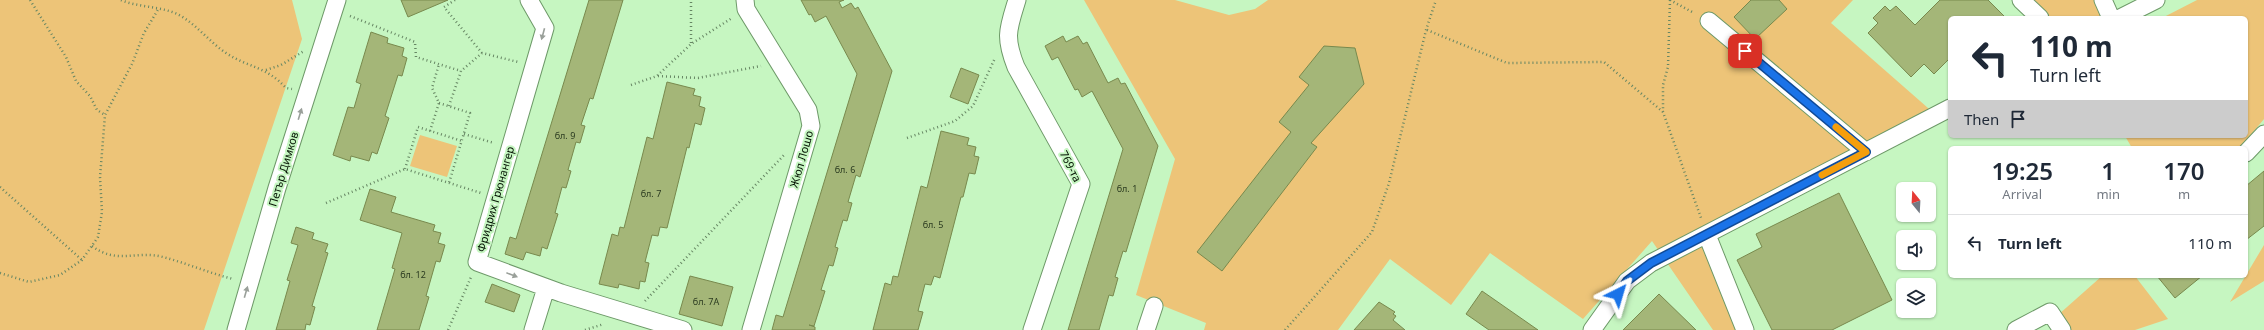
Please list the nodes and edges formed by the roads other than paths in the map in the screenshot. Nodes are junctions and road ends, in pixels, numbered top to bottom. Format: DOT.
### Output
graph roads {
  1 [pos="529,0"];
  2 [pos="1016,0"];
  3 [pos="2021,0"];
  4 [pos="2103,0"];
  5 [pos="2156,0"];
  6 [pos="335,4"];
  7 [pos="745,4"];
  8 [pos="2038,16"];
  9 [pos="2110,16"];
  10 [pos="2124,16"];
  11 [pos="1709,21"];
  12 [pos="1948,109"];
  13 [pos="2264,134"];
  14 [pos="2248,151"];
  15 [pos="1866,152"];
  16 [pos="1707,235"];
  17 [pos="546,288"];
  18 [pos="1154,306"];
  19 [pos="236,330"];
  20 [pos="533,330"];
  21 [pos="683,330"];
  22 [pos="751,330"];
  23 [pos="1032,330"];
  24 [pos="1146,330"];
  25 [pos="1592,330"];
  26 [pos="1745,330"];
  27 [pos="2016,330"];
  28 [pos="2062,330"];
  1 -- 17 [label="street, Фридрих Грюнангер, one-way"];
  2 -- 23 [label="street, 769-та"];
  3 -- 8 [label="street"];
  4 -- 9 [label="street"];
  5 -- 10 [label="street"];
  19 -- 6 [label="street, Петър Димков, one-way"];
  7 -- 22 [label="street, Жюл Лошо"];
  11 -- 15 [label="street"];
  12 -- 15 [label="street"];
  13 -- 14 [label="street"];
  15 -- 16 [label="street"];
  16 -- 25 [label="street"];
  16 -- 26 [label="street"];
  17 -- 20 [label="street"];
  17 -- 21 [label="street, Фридрих Грюнангер"];
  18 -- 24 [label="street"];
  27 -- 28 [label="street"];
}
